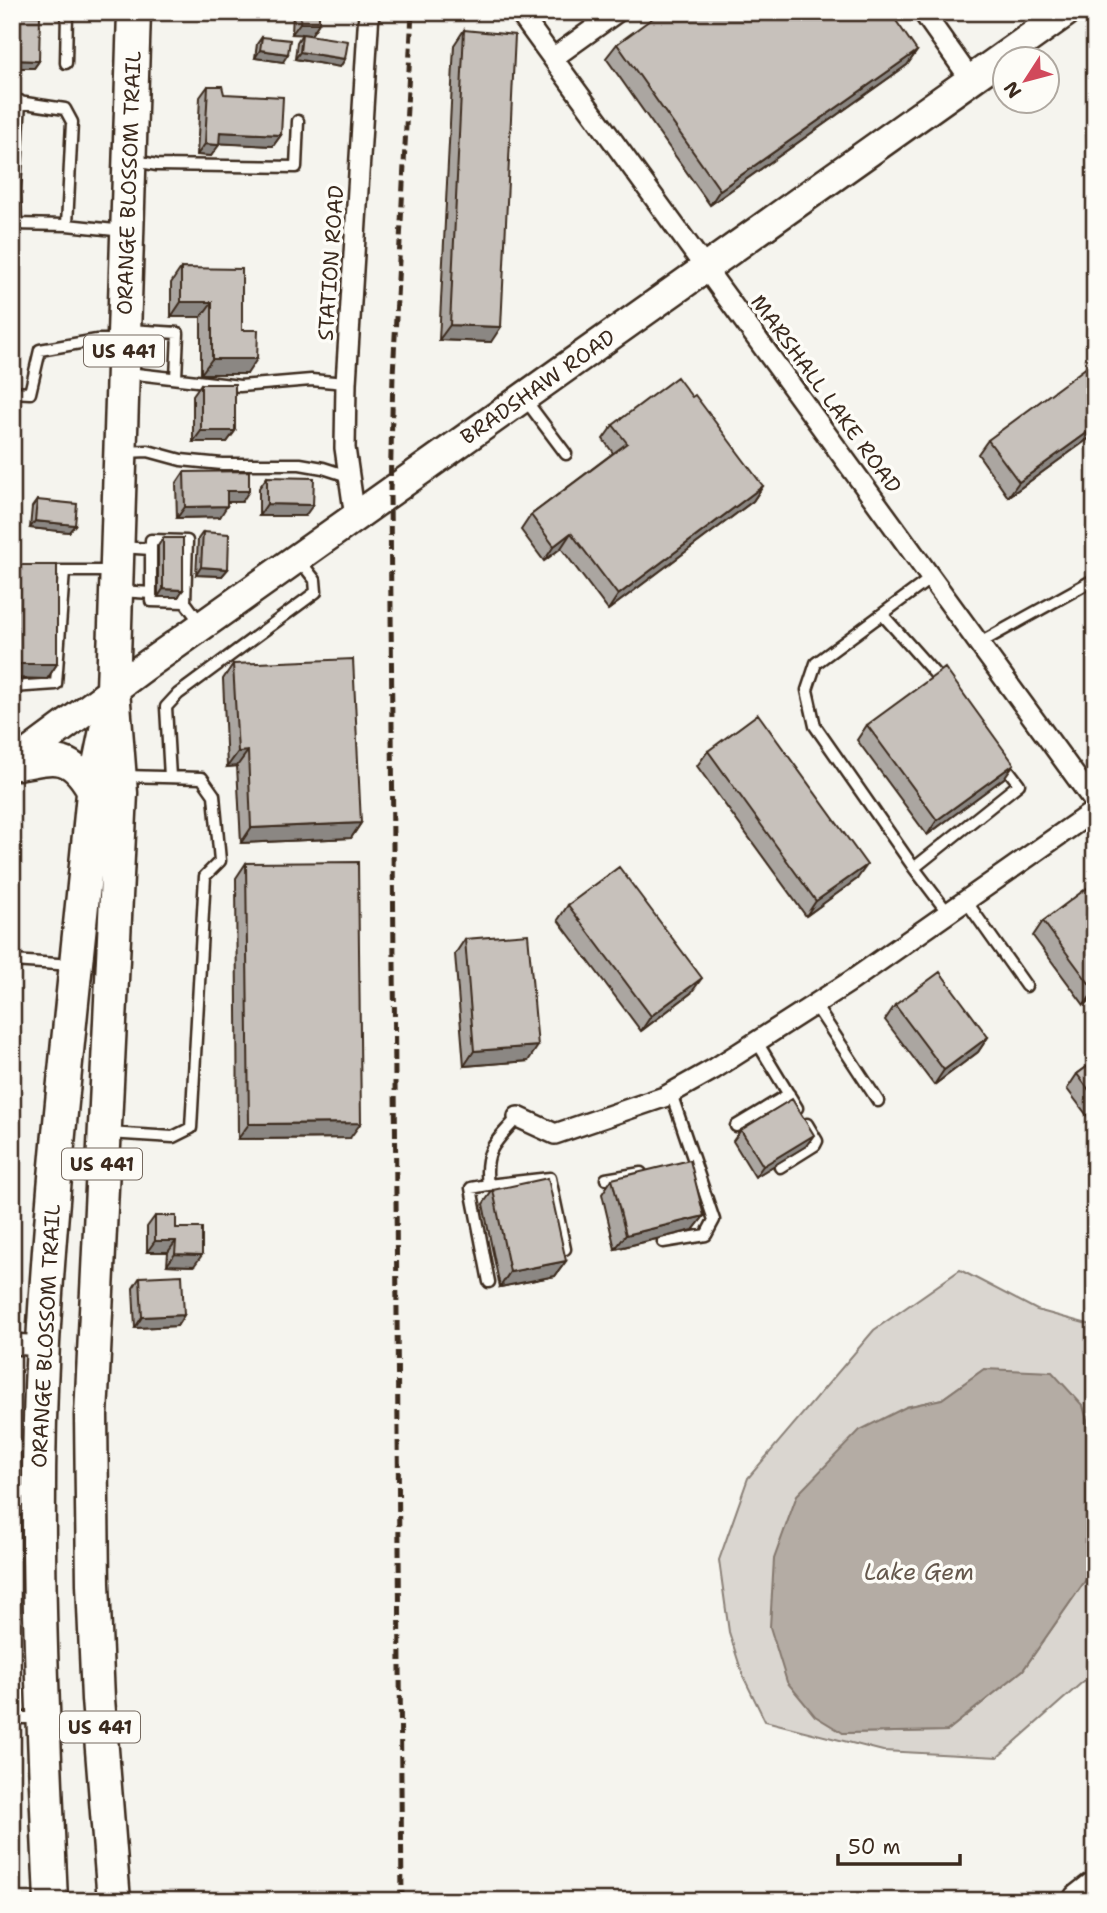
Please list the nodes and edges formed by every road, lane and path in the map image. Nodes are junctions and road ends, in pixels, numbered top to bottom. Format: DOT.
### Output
graph roads {
  1 [pos="66,12"];
  2 [pos="134,12"];
  3 [pos="369,12"];
  4 [pos="519,12"];
  5 [pos="617,12"];
  6 [pos="923,12"];
  7 [pos="1066,12"];
  8 [pos="553,58"];
  9 [pos="66,63"];
  10 [pos="971,80"];
  11 [pos="16,101"];
  12 [pos="298,121"];
  13 [pos="15,122"];
  14 [pos="131,160"];
  15 [pos="14,224"];
  16 [pos="67,225"];
  17 [pos="128,232"];
  18 [pos="706,268"];
  19 [pos="125,335"];
  20 [pos="124,372"];
  21 [pos="176,378"];
  22 [pos="346,383"];
  23 [pos="12,392"];
  24 [pos="523,398"];
  25 [pos="121,452"];
  26 [pos="566,454"];
  27 [pos="348,476"];
  28 [pos="355,517"];
  29 [pos="153,556"];
  30 [pos="298,558"];
  31 [pos="117,570"];
  32 [pos="51,571"];
  33 [pos="64,571"];
  34 [pos="931,578"];
  35 [pos="1095,579"];
  36 [pos="151,593"];
  37 [pos="185,602"];
  38 [pos="882,614"];
  39 [pos="202,625"];
  40 [pos="978,643"];
  41 [pos="12,687"];
  42 [pos="113,690"];
  43 [pos="951,693"];
  44 [pos="996,754"];
  45 [pos="12,766"];
  46 [pos="120,775"];
  47 [pos="170,777"];
  48 [pos="93,793"];
  49 [pos="1095,803"];
  50 [pos="1095,810"];
  51 [pos="914,868"];
  52 [pos="966,901"];
  53 [pos="948,913"];
  54 [pos="12,961"];
  55 [pos="77,965"];
  56 [pos="1026,986"];
  57 [pos="815,1004"];
  58 [pos="757,1042"];
  59 [pos="671,1093"];
  60 [pos="789,1094"];
  61 [pos="878,1101"];
  62 [pos="518,1117"];
  63 [pos="736,1126"];
  64 [pos="104,1132"];
  65 [pos="693,1163"];
  66 [pos="681,1166"];
  67 [pos="780,1167"];
  68 [pos="656,1170"];
  69 [pos="606,1179"];
  70 [pos="488,1185"];
  71 [pos="663,1242"];
  72 [pos="565,1249"];
  73 [pos="48,1255"];
  74 [pos="489,1282"];
  75 [pos="94,1323"];
  76 [pos="27,1345"];
  77 [pos="91,1416"];
  78 [pos="28,1718"];
  79 [pos="1095,1890"];
  80 [pos="51,1901"];
  81 [pos="114,1901"];
  82 [pos="1081,1901"];
  1 -- 9 [label="lane"];
  2 -- 14 [label="main road, ORANGE BLOSSOM TRAIL / US 441"];
  3 -- 22 [label="street, STATION ROAD"];
  4 -- 8 [label="street, MARSHALL LAKE ROAD"];
  5 -- 8 [label="street"];
  6 -- 10 [label="street"];
  7 -- 10 [label="street, BRADSHAW ROAD"];
  8 -- 18 [label="street, MARSHALL LAKE ROAD"];
  10 -- 18 [label="street, BRADSHAW ROAD"];
  11 -- 13 [label="lane"];
  11 -- 16 [label="lane"];
  12 -- 14 [label="lane"];
  13 -- 15 [label="lane"];
  14 -- 17 [label="main road, ORANGE BLOSSOM TRAIL / US 441"];
  15 -- 16 [label="lane"];
  16 -- 17 [label="lane"];
  17 -- 19 [label="main road, ORANGE BLOSSOM TRAIL / US 441"];
  18 -- 24 [label="street, BRADSHAW ROAD"];
  18 -- 34 [label="street, MARSHALL LAKE ROAD"];
  19 -- 20 [label="main road, ORANGE BLOSSOM TRAIL / US 441"];
  19 -- 21 [label="lane"];
  19 -- 23 [label="lane"];
  20 -- 21 [label="lane"];
  20 -- 25 [label="main road, ORANGE BLOSSOM TRAIL / US 441"];
  21 -- 22 [label="lane"];
  22 -- 27 [label="street, STATION ROAD"];
  24 -- 26 [label="lane"];
  24 -- 28 [label="street, BRADSHAW ROAD"];
  25 -- 27 [label="lane"];
  25 -- 31 [label="main road, ORANGE BLOSSOM TRAIL / US 441"];
  27 -- 28 [label="street, STATION ROAD"];
  28 -- 30 [label="street, BRADSHAW ROAD"];
  29 -- 31 [label="lane"];
  29 -- 36 [label="lane"];
  29 -- 37 [label="lane"];
  30 -- 39 [label="street, BRADSHAW ROAD"];
  30 -- 47 [label="lane"];
  31 -- 33 [label="lane"];
  31 -- 36 [label="lane"];
  31 -- 42 [label="main road, ORANGE BLOSSOM TRAIL / US 441"];
  32 -- 33 [label="lane"];
  33 -- 41 [label="lane"];
  34 -- 38 [label="lane"];
  34 -- 40 [label="street, MARSHALL LAKE ROAD"];
  35 -- 40 [label="lane"];
  36 -- 37 [label="lane"];
  37 -- 39 [label="lane"];
  38 -- 43 [label="lane"];
  38 -- 51 [label="lane"];
  39 -- 42 [label="street, BRADSHAW ROAD"];
  40 -- 49 [label="street, MARSHALL LAKE ROAD"];
  42 -- 45 [label="street, BRADSHAW ROAD"];
  42 -- 46 [label="main road, ORANGE BLOSSOM TRAIL / US 441"];
  42 -- 48 [label="main road, ORANGE BLOSSOM TRAIL / US 441"];
  44 -- 51 [label="lane"];
  45 -- 48 [label="street"];
  46 -- 47 [label="lane"];
  46 -- 64 [label="main road, ORANGE BLOSSOM TRAIL / US 441"];
  47 -- 64 [label="lane"];
  48 -- 55 [label="main road, ORANGE BLOSSOM TRAIL / US 441"];
  50 -- 52 [label="street"];
  51 -- 53 [label="lane"];
  52 -- 53 [label="street"];
  52 -- 56 [label="lane"];
  53 -- 57 [label="street"];
  54 -- 55 [label="lane"];
  55 -- 73 [label="main road, ORANGE BLOSSOM TRAIL / US 441"];
  57 -- 58 [label="street"];
  57 -- 61 [label="lane"];
  58 -- 59 [label="street"];
  58 -- 60 [label="lane"];
  59 -- 62 [label="street"];
  59 -- 65 [label="lane"];
  60 -- 63 [label="lane"];
  60 -- 67 [label="lane"];
  62 -- 70 [label="lane"];
  64 -- 75 [label="main road, ORANGE BLOSSOM TRAIL / US 441"];
  65 -- 66 [label="lane"];
  65 -- 71 [label="lane"];
  68 -- 69 [label="lane"];
  70 -- 72 [label="lane"];
  70 -- 74 [label="lane"];
  73 -- 75 [label="main road"];
  73 -- 76 [label="main road, ORANGE BLOSSOM TRAIL / US 441"];
  75 -- 77 [label="main road, ORANGE BLOSSOM TRAIL / US 441"];
  76 -- 77 [label="main road"];
  76 -- 78 [label="main road, ORANGE BLOSSOM TRAIL / US 441"];
  77 -- 81 [label="main road, ORANGE BLOSSOM TRAIL / US 441"];
  78 -- 80 [label="main road, ORANGE BLOSSOM TRAIL / US 441"];
  79 -- 82 [label="highway"];
}
